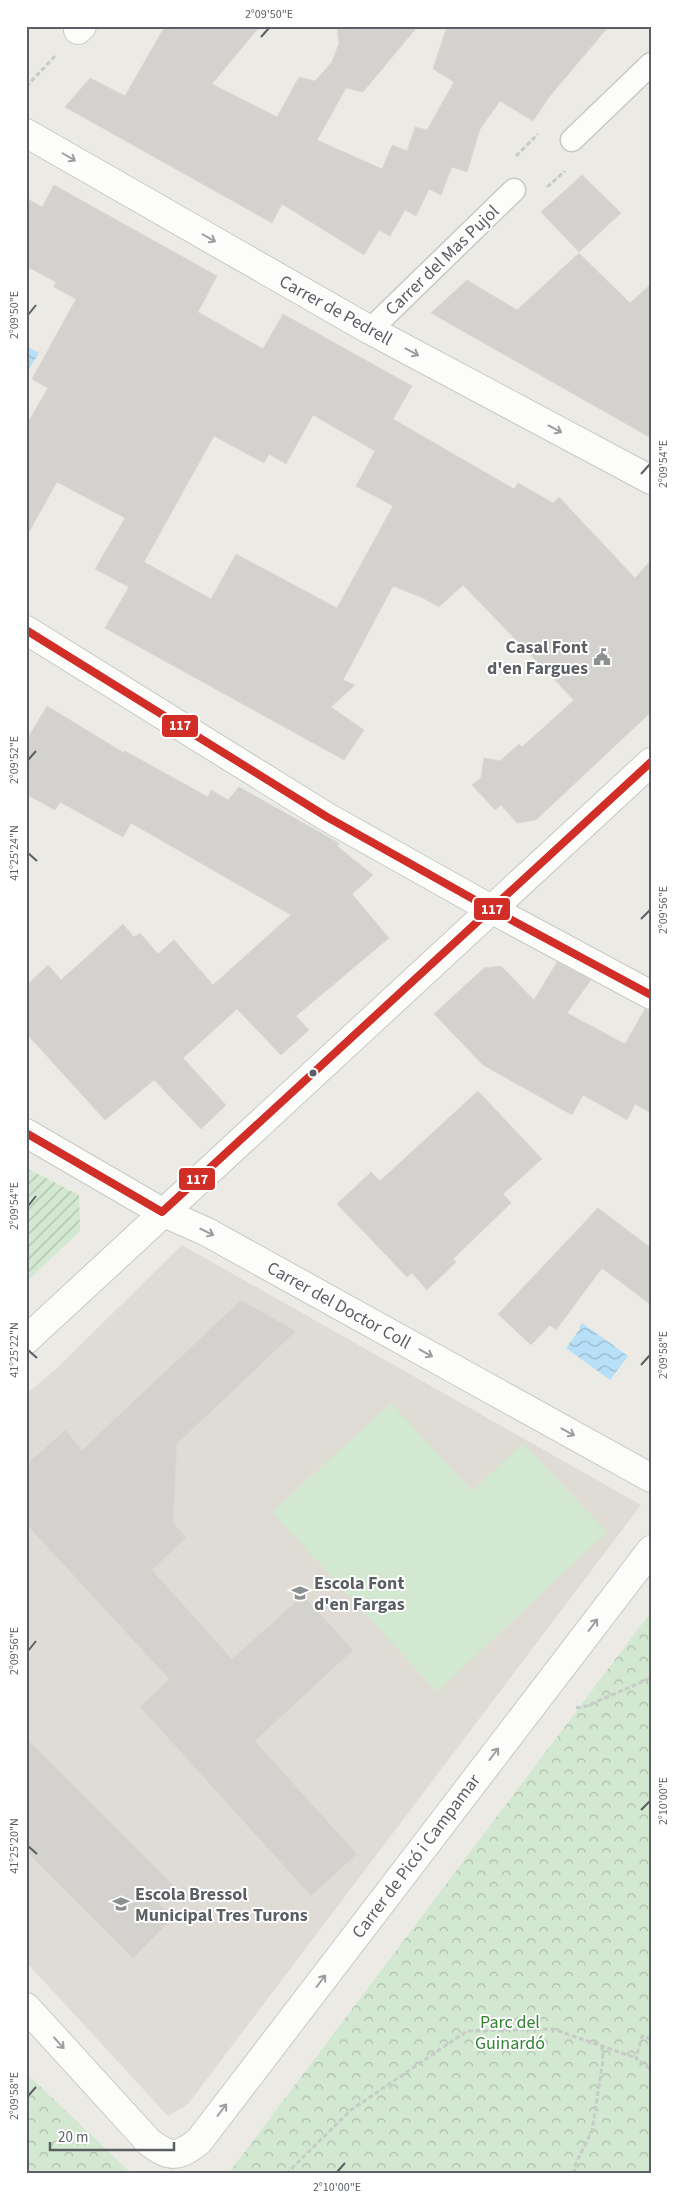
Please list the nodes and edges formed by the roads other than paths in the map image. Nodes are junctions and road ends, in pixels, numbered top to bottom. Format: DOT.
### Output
graph roads {
  1 [pos="651,64"];
  2 [pos="26,133"];
  3 [pos="572,140"];
  4 [pos="514,190"];
  5 [pos="370,330"];
  6 [pos="651,480"];
  7 [pos="26,630"];
  8 [pos="651,762"];
  9 [pos="491,910"];
  10 [pos="651,995"];
  11 [pos="26,1133"];
  12 [pos="162,1212"];
  13 [pos="26,1340"];
  14 [pos="651,1478"];
  15 [pos="651,1550"];
  16 [pos="26,2007"];
  1 -- 3 [label="lane"];
  2 -- 5 [label="street, Carrer de Pedrell, one-way"];
  4 -- 5 [label="lane, Carrer del Mas Pujol"];
  5 -- 6 [label="street, Carrer de Pedrell, one-way"];
  7 -- 9 [label="street"];
  8 -- 9 [label="street"];
  9 -- 10 [label="street"];
  9 -- 12 [label="street"];
  11 -- 12 [label="street, Carrer del Doctor Coll"];
  12 -- 13 [label="street"];
  12 -- 14 [label="street, Carrer del Doctor Coll, one-way"];
  16 -- 15 [label="street, Carrer de Picó i Campamar, one-way"];
}
